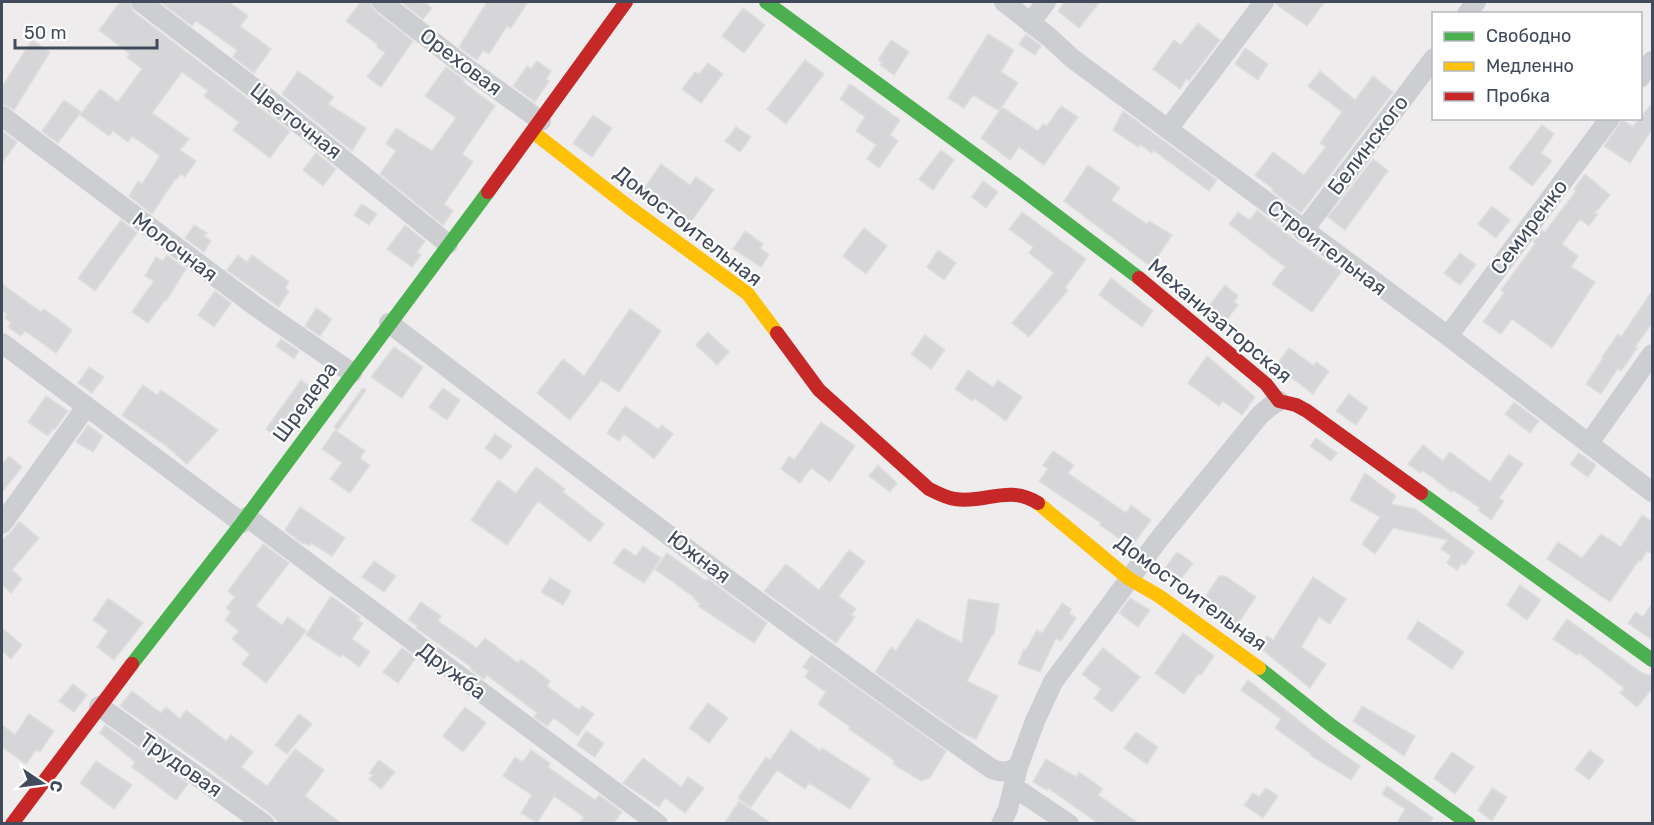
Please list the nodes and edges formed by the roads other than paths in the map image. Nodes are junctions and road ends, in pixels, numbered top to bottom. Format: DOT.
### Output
graph roads {
  1 [pos="141,2"];
  2 [pos="382,2"];
  3 [pos="626,2"];
  4 [pos="766,2"];
  5 [pos="1004,2"];
  6 [pos="1046,2"];
  7 [pos="1264,2"];
  8 [pos="1030,23"];
  9 [pos="1432,61"];
  10 [pos="1653,61"];
  11 [pos="1642,77"];
  12 [pos="2,116"];
  13 [pos="1609,120"];
  14 [pos="537,126"];
  15 [pos="1168,129"];
  16 [pos="1303,231"];
  17 [pos="448,244"];
  18 [pos="389,323"];
  19 [pos="1448,336"];
  20 [pos="2,343"];
  21 [pos="1653,354"];
  22 [pos="352,373"];
  23 [pos="1279,401"];
  24 [pos="86,407"];
  25 [pos="1588,443"];
  26 [pos="1653,492"];
  27 [pos="244,520"];
  28 [pos="2,524"];
  29 [pos="1128,578"];
  30 [pos="1653,660"];
  31 [pos="99,706"];
  32 [pos="1018,767"];
  33 [pos="1014,787"];
  34 [pos="12,824"];
  35 [pos="264,824"];
  36 [pos="658,824"];
  37 [pos="1001,824"];
  38 [pos="1069,824"];
  39 [pos="1469,824"];
  1 -- 17 [label="street, Цветочная"];
  2 -- 14 [label="street, Ореховая"];
  3 -- 14 [label="street, Шредера"];
  4 -- 23 [label="street, Механизаторская"];
  5 -- 8 [label="street, Строительная"];
  6 -- 8 [label="street"];
  7 -- 15 [label="street"];
  8 -- 15 [label="street, Строительная"];
  9 -- 16 [label="street, Белинского"];
  10 -- 11 [label="street"];
  12 -- 22 [label="street, Молочная"];
  13 -- 19 [label="street, Семиренко"];
  14 -- 17 [label="street, Шредера"];
  14 -- 29 [label="street, Домостоительная"];
  15 -- 16 [label="street, Строительная"];
  16 -- 19 [label="street, Строительная"];
  17 -- 18 [label="street, Шредера"];
  18 -- 22 [label="street, Шредера"];
  18 -- 32 [label="street, Южная"];
  19 -- 25 [label="street, Строительная"];
  20 -- 24 [label="street, Дружба"];
  21 -- 25 [label="street"];
  22 -- 27 [label="street, Шредера"];
  23 -- 29 [label="street"];
  23 -- 30 [label="street, Механизаторская"];
  24 -- 27 [label="street, Дружба"];
  24 -- 28 [label="street"];
  25 -- 26 [label="street, Строительная"];
  27 -- 31 [label="street, Шредера"];
  27 -- 36 [label="street, Дружба"];
  29 -- 32 [label="street"];
  29 -- 39 [label="street, Домостоительная"];
  31 -- 34 [label="street, Шредера"];
  31 -- 35 [label="street, Трудовая"];
  32 -- 33 [label="street"];
  33 -- 37 [label="street"];
  33 -- 38 [label="street"];
}
